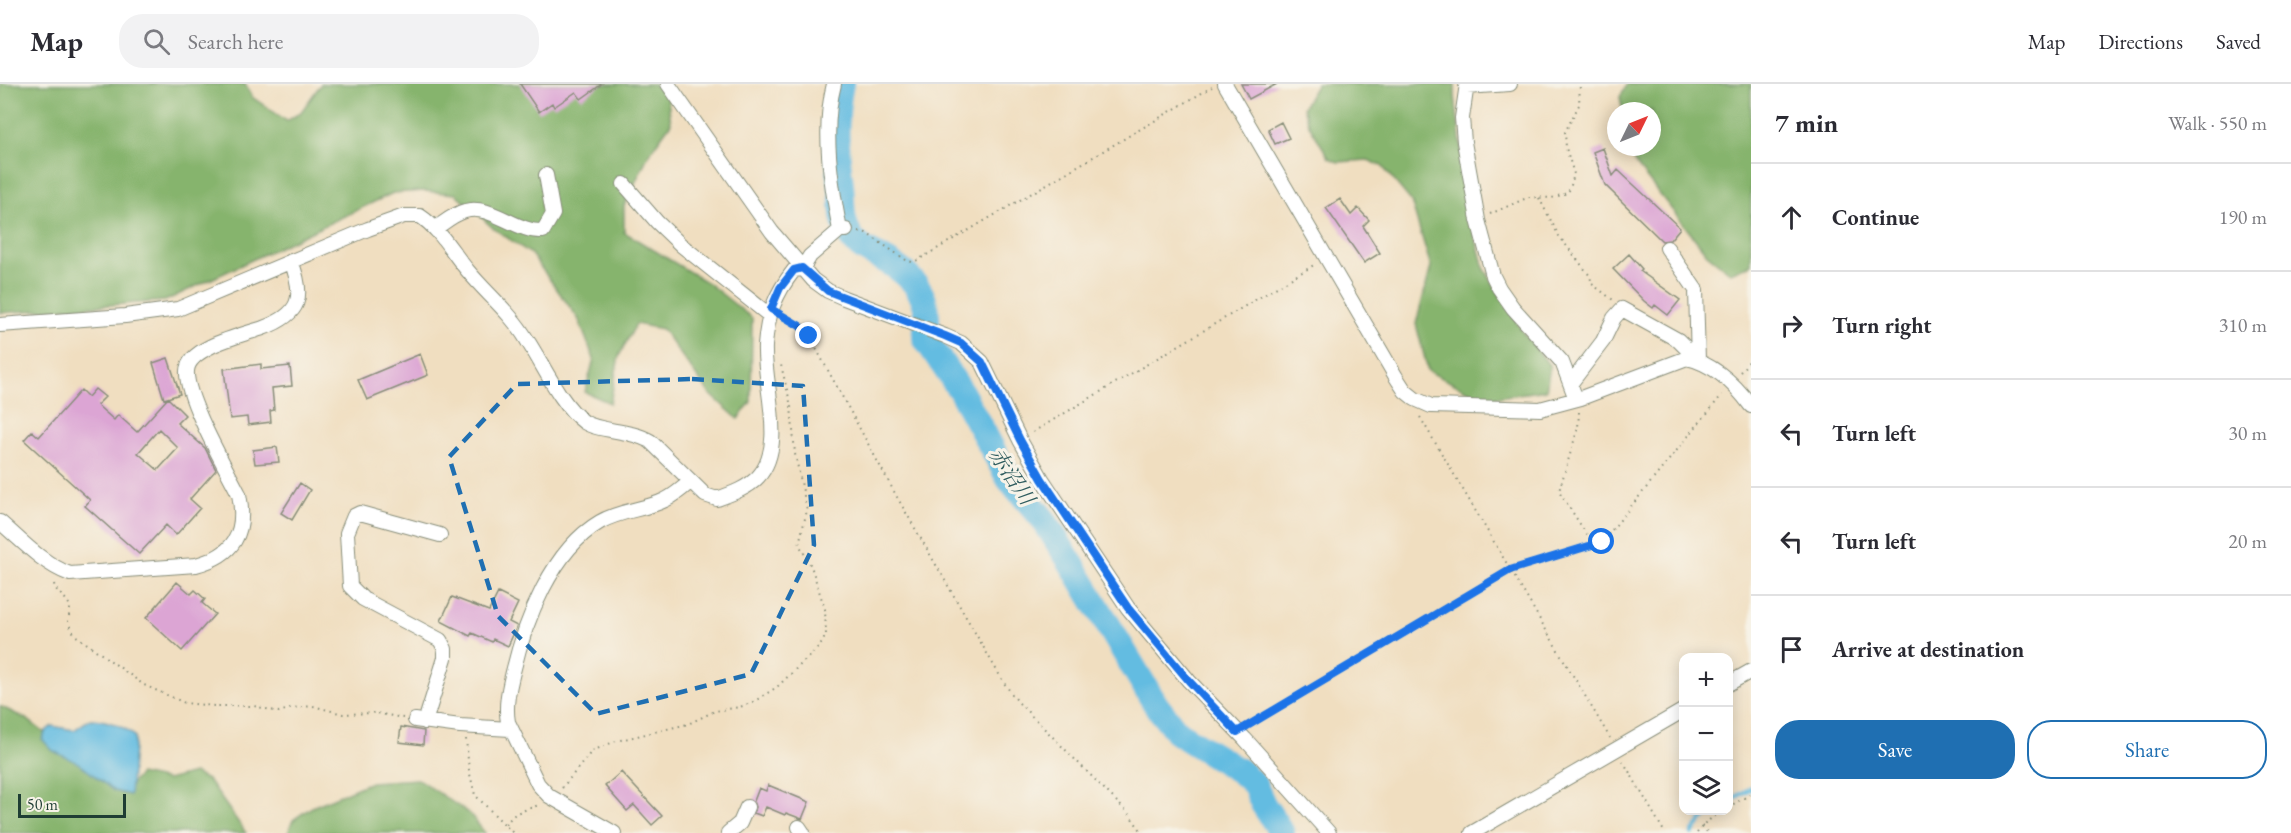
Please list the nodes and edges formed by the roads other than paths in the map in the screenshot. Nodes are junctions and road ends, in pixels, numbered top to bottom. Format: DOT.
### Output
graph roads {
  1 [pos="668,84"];
  2 [pos="834,84"];
  3 [pos="1225,84"];
  4 [pos="1510,84"];
  5 [pos="1467,86"];
  6 [pos="546,175"];
  7 [pos="624,184"];
  8 [pos="436,228"];
  9 [pos="1667,248"];
  10 [pos="291,261"];
  11 [pos="802,268"];
  12 [pos="770,312"];
  13 [pos="0,325"];
  14 [pos="1694,360"];
  15 [pos="1570,383"];
  16 [pos="1576,399"];
  17 [pos="1751,406"];
  18 [pos="691,481"];
  19 [pos="0,522"];
  20 [pos="440,535"];
  21 [pos="1751,671"];
  22 [pos="1733,681"];
  23 [pos="1679,712"];
  24 [pos="510,729"];
  25 [pos="747,807"];
  26 [pos="614,833"];
  27 [pos="728,833"];
  28 [pos="1329,833"];
  29 [pos="1472,833"];
  1 -- 11 [label="street"];
  2 -- 11 [label="street"];
  3 -- 16 [label="street"];
  4 -- 5 [label="street"];
  5 -- 15 [label="street"];
  6 -- 8 [label="street"];
  7 -- 12 [label="street"];
  8 -- 10 [label="street"];
  8 -- 18 [label="street"];
  9 -- 14 [label="street"];
  10 -- 13 [label="street"];
  10 -- 19 [label="street"];
  11 -- 12 [label="street"];
  11 -- 28 [label="street"];
  12 -- 18 [label="street"];
  14 -- 15 [label="street"];
  14 -- 16 [label="street"];
  14 -- 17 [label="street"];
  15 -- 16 [label="street"];
  18 -- 24 [label="street"];
  20 -- 24 [label="street"];
  21 -- 22 [label="street"];
  23 -- 29 [label="street"];
  24 -- 26 [label="street"];
  25 -- 27 [label="street"];
}
